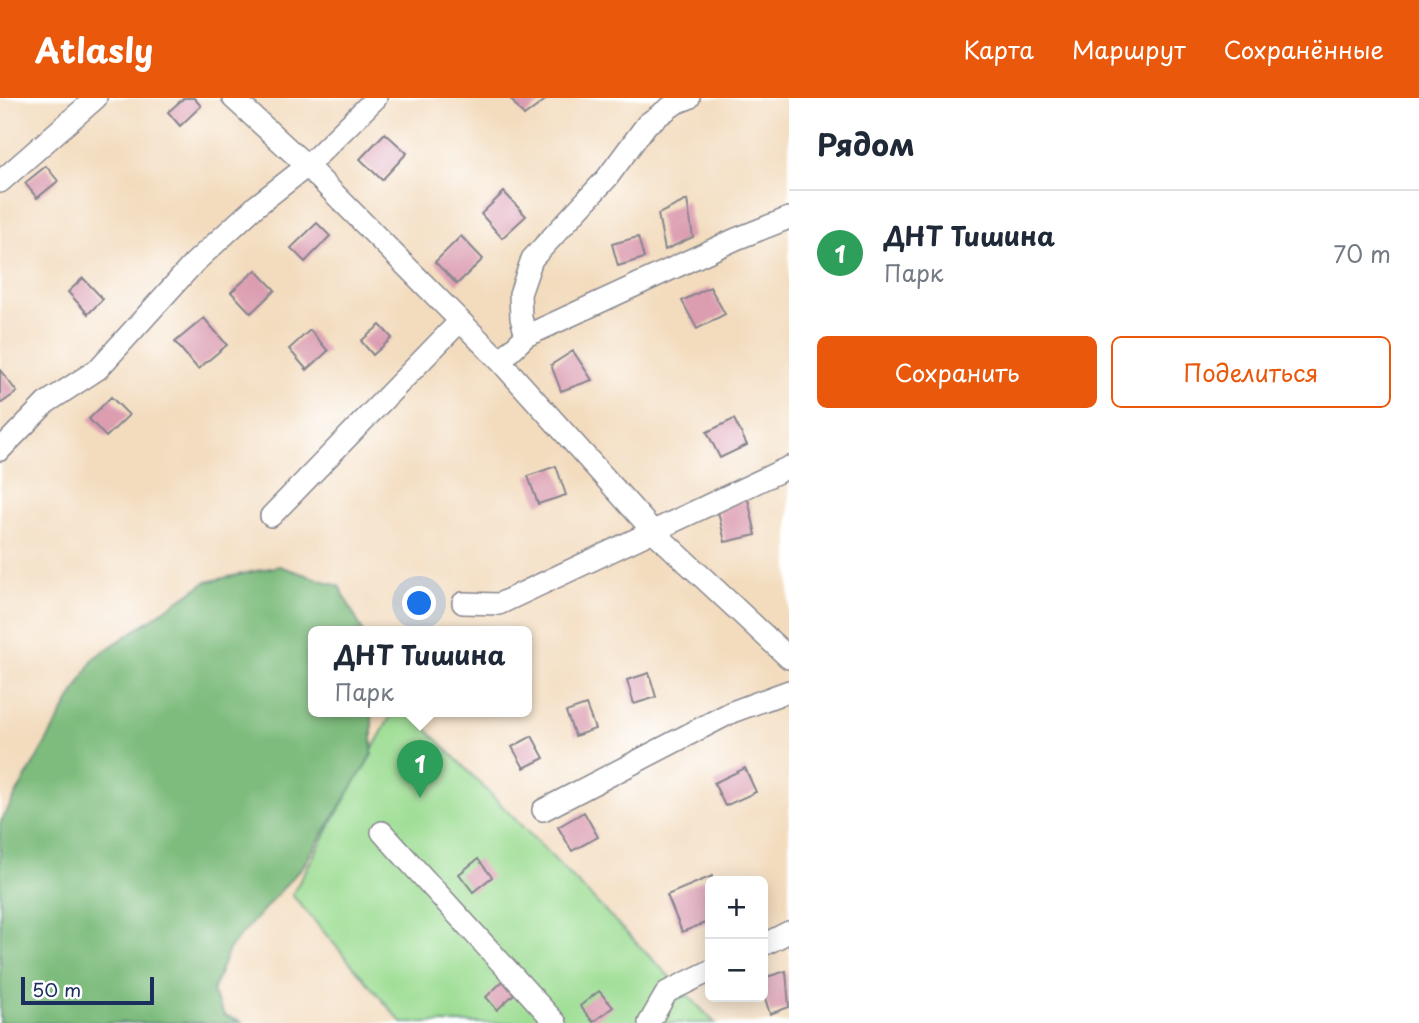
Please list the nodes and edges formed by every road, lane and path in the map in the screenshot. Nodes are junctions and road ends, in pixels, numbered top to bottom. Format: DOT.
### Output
graph roads {
  1 [pos="96,98"];
  2 [pos="233,98"];
  3 [pos="376,98"];
  4 [pos="689,98"];
  5 [pos="307,166"];
  6 [pos="0,181"];
  7 [pos="789,218"];
  8 [pos="460,321"];
  9 [pos="526,336"];
  10 [pos="500,361"];
  11 [pos="0,450"];
  12 [pos="789,467"];
  13 [pos="271,516"];
  14 [pos="652,530"];
  15 [pos="463,603"];
  16 [pos="789,658"];
  17 [pos="789,691"];
  18 [pos="543,810"];
  19 [pos="382,832"];
  20 [pos="789,932"];
  21 [pos="768,942"];
  22 [pos="705,973"];
  23 [pos="556,1023"];
  24 [pos="649,1023"];
  1 -- 6 [label="street"];
  2 -- 5 [label="street"];
  3 -- 5 [label="street"];
  4 -- 9 [label="street"];
  5 -- 8 [label="street"];
  5 -- 11 [label="street"];
  7 -- 9 [label="street"];
  8 -- 10 [label="street"];
  8 -- 13 [label="street"];
  9 -- 10 [label="street"];
  10 -- 14 [label="street"];
  12 -- 14 [label="street"];
  14 -- 15 [label="street"];
  14 -- 16 [label="street"];
  17 -- 18 [label="street"];
  19 -- 23 [label="street"];
  20 -- 21 [label="street"];
  22 -- 24 [label="street"];
}
